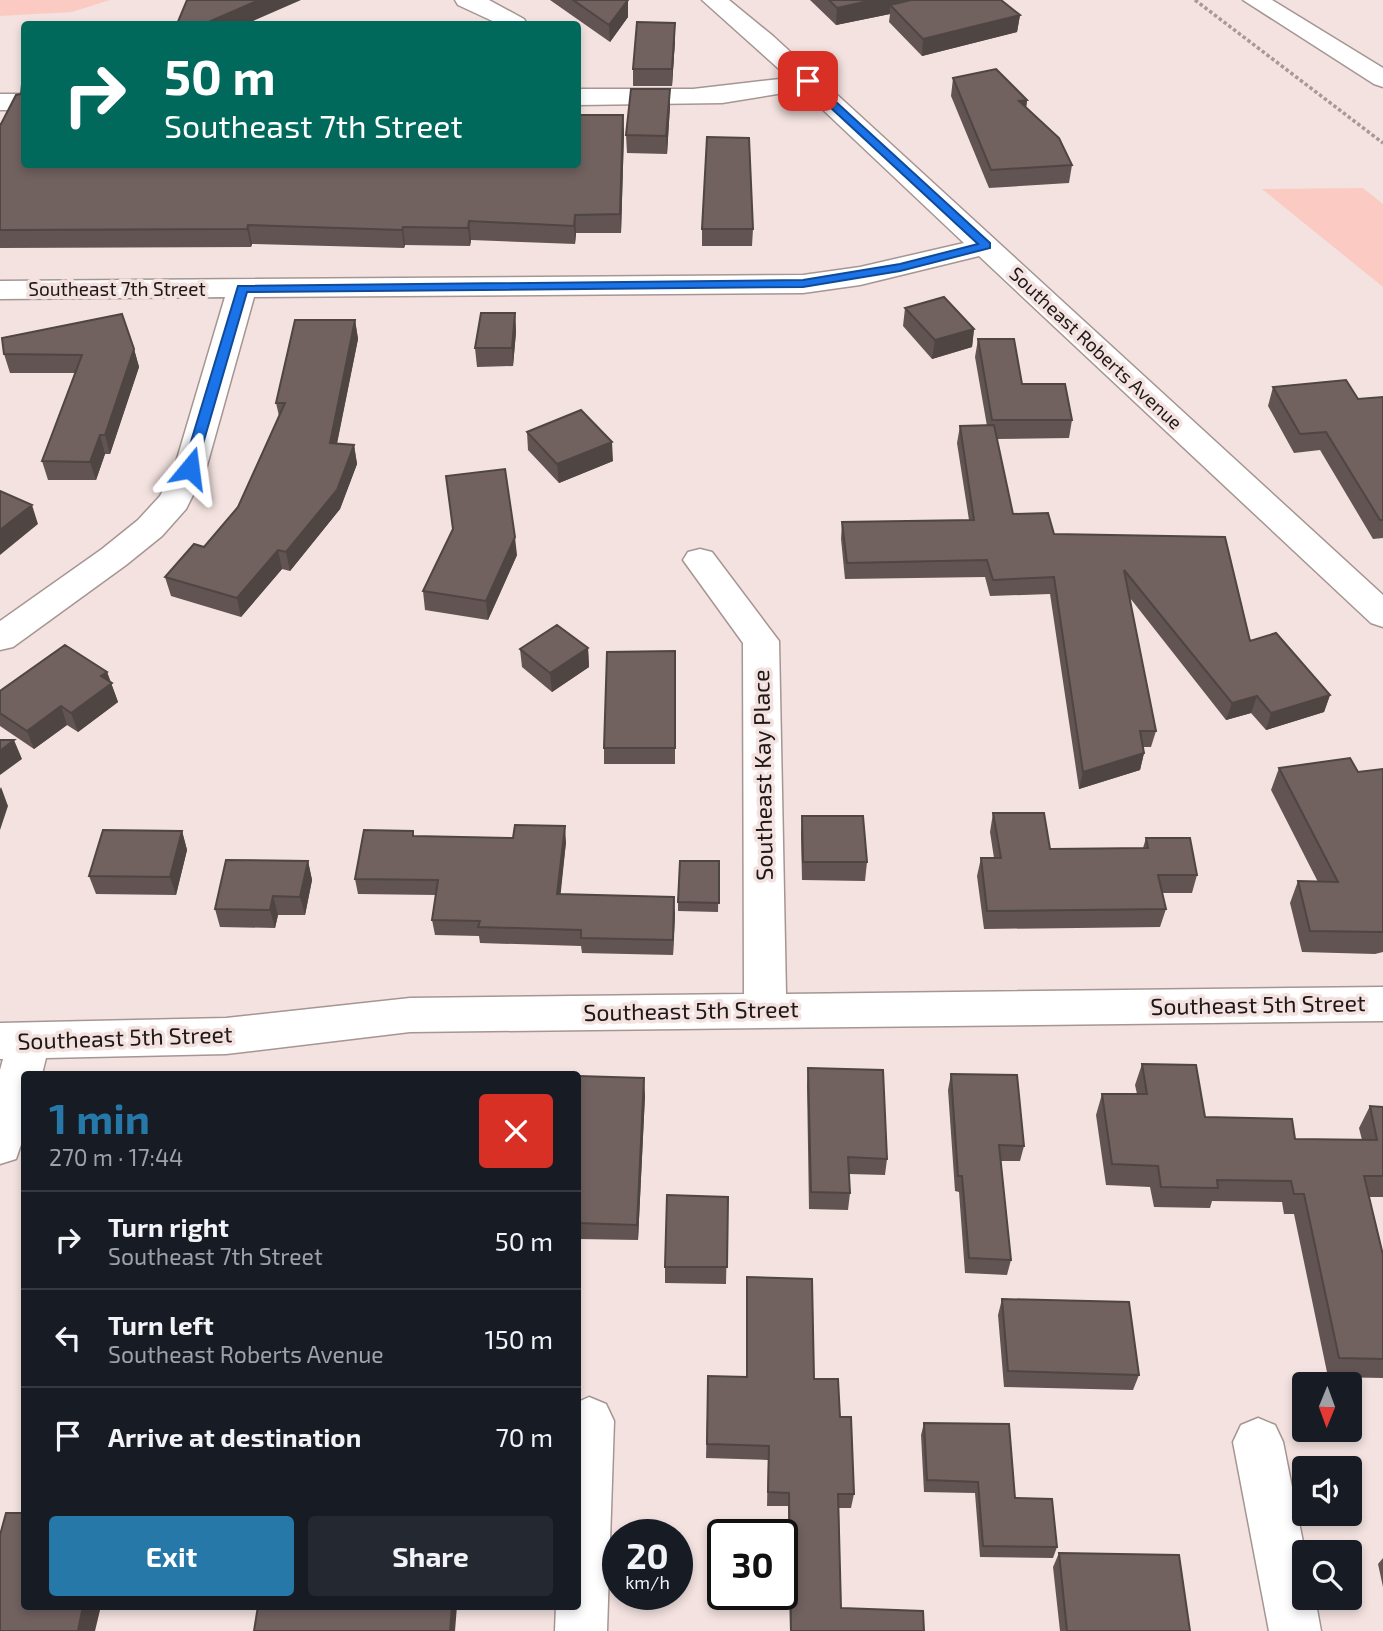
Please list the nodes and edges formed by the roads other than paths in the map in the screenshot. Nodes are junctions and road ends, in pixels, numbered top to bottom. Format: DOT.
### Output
graph roads {
  1 [pos="467,0"];
  2 [pos="714,0"];
  3 [pos="1255,0"];
  4 [pos="510,21"];
  5 [pos="1383,79"];
  6 [pos="808,81"];
  7 [pos="581,97"];
  8 [pos="0,102"];
  9 [pos="21,102"];
  10 [pos="986,246"];
  11 [pos="242,289"];
  12 [pos="0,290"];
  13 [pos="700,560"];
  14 [pos="1383,615"];
  15 [pos="0,638"];
  16 [pos="1383,1004"];
  17 [pos="765,1010"];
  18 [pos="15,1041"];
  19 [pos="0,1145"];
  20 [pos="589,1421"];
  21 [pos="1258,1442"];
  22 [pos="581,1631"];
  23 [pos="1295,1631"];
  1 -- 4 [label="street"];
  2 -- 6 [label="street, Southeast Roberts Avenue"];
  3 -- 5 [label="street"];
  6 -- 7 [label="street"];
  6 -- 10 [label="street, Southeast Roberts Avenue"];
  8 -- 9 [label="street"];
  10 -- 11 [label="street, Southeast 7th Street"];
  10 -- 14 [label="street, Southeast Roberts Avenue"];
  11 -- 12 [label="street, Southeast 7th Street"];
  11 -- 15 [label="street"];
  13 -- 17 [label="street, Southeast Kay Place"];
  16 -- 17 [label="street, Southeast 5th Street"];
  17 -- 18 [label="street, Southeast 5th Street"];
  18 -- 19 [label="street"];
  20 -- 22 [label="street"];
  21 -- 23 [label="street"];
}
